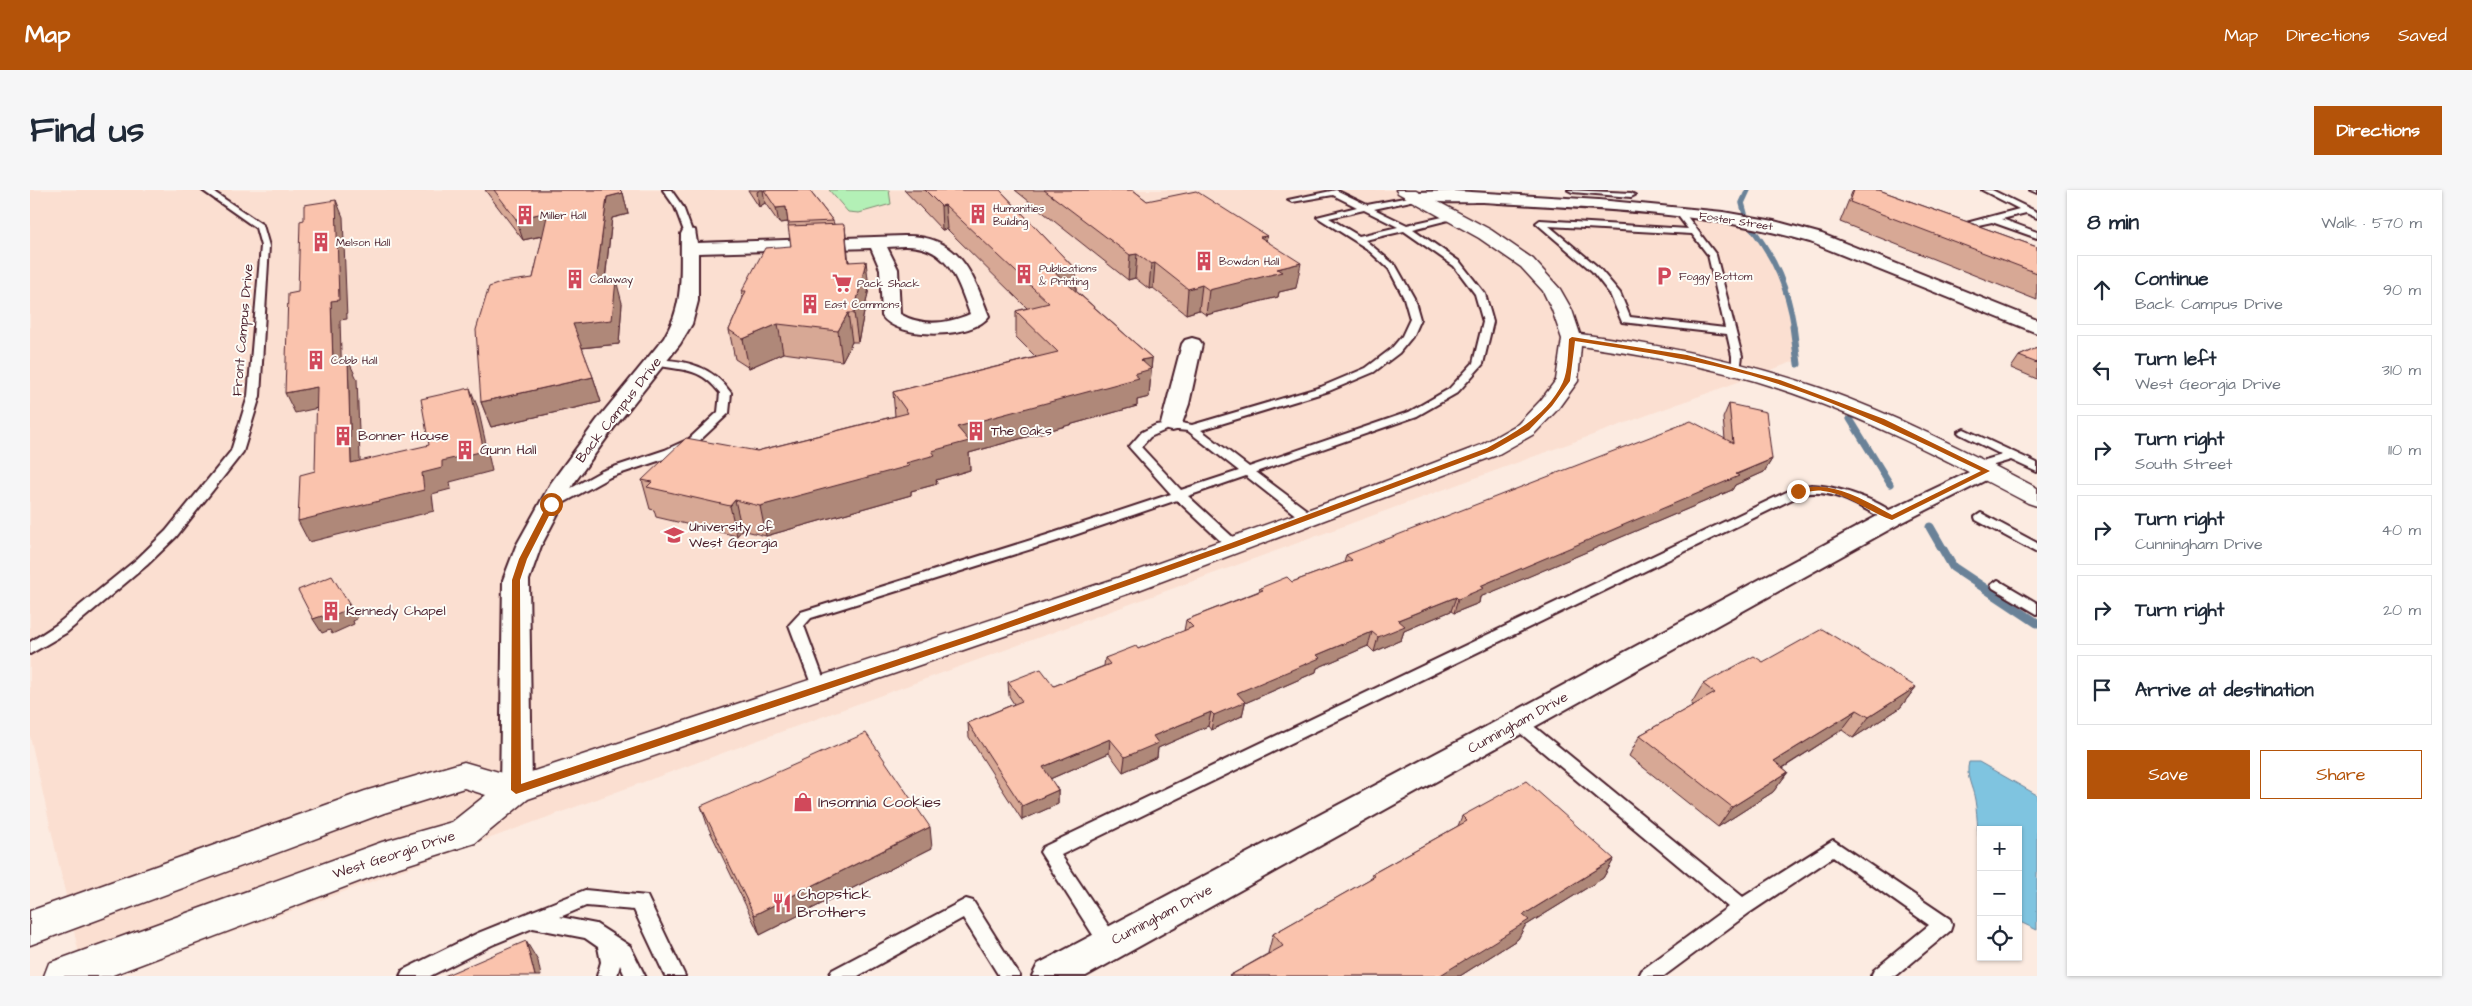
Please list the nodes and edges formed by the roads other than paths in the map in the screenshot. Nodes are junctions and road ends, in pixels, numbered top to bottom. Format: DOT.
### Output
graph roads {
  1 [pos="206,190"];
  2 [pos="667,190"];
  3 [pos="1572,190"];
  4 [pos="1986,190"];
  5 [pos="1411,193"];
  6 [pos="1631,195"];
  7 [pos="1580,197"];
  8 [pos="1292,200"];
  9 [pos="1366,207"];
  10 [pos="2027,210"];
  11 [pos="1680,213"];
  12 [pos="2037,214"];
  13 [pos="1456,217"];
  14 [pos="1993,219"];
  15 [pos="1406,228"];
  16 [pos="1696,232"];
  17 [pos="1975,235"];
  18 [pos="2037,235"];
  19 [pos="1356,239"];
  20 [pos="690,241"];
  21 [pos="877,243"];
  22 [pos="2037,327"];
  23 [pos="1732,332"];
  24 [pos="1572,339"];
  25 [pos="1192,344"];
  26 [pos="656,362"];
  27 [pos="1736,369"];
  28 [pos="1182,427"];
  29 [pos="1964,432"];
  30 [pos="1998,463"];
  31 [pos="2037,468"];
  32 [pos="1248,471"];
  33 [pos="1180,495"];
  34 [pos="2037,498"];
  35 [pos="551,504"];
  36 [pos="1307,517"];
  37 [pos="1981,517"];
  38 [pos="1892,518"];
  39 [pos="1234,545"];
  40 [pos="2037,549"];
  41 [pos="1998,585"];
  42 [pos="2037,608"];
  43 [pos="30,649"];
  44 [pos="818,688"];
  45 [pos="1519,723"];
  46 [pos="516,790"];
  47 [pos="1742,907"];
  48 [pos="532,920"];
  49 [pos="30,928"];
  50 [pos="606,940"];
  51 [pos="1109,943"];
  52 [pos="63,976"];
  53 [pos="410,976"];
  54 [pos="607,976"];
  55 [pos="635,976"];
  56 [pos="675,976"];
  57 [pos="839,976"];
  58 [pos="1010,976"];
  59 [pos="1051,976"];
  60 [pos="1649,976"];
  61 [pos="1881,976"];
  1 -- 43 [label="lane, Front Campus Drive"];
  2 -- 20 [label="lane"];
  3 -- 7 [label="lane"];
  4 -- 10 [label="lane"];
  5 -- 7 [label="street, Foster Street"];
  5 -- 9 [label="lane"];
  5 -- 13 [label="street, West Georgia Drive"];
  6 -- 7 [label="lane"];
  7 -- 11 [label="street, Foster Street"];
  8 -- 9 [label="lane"];
  9 -- 15 [label="lane"];
  9 -- 19 [label="lane"];
  10 -- 12 [label="lane"];
  10 -- 14 [label="lane"];
  11 -- 16 [label="lane"];
  11 -- 22 [label="street, Foster Street"];
  13 -- 15 [label="lane"];
  13 -- 24 [label="street, West Georgia Drive"];
  14 -- 17 [label="lane"];
  14 -- 18 [label="lane"];
  15 -- 19 [label="lane"];
  15 -- 32 [label="lane"];
  16 -- 23 [label="lane"];
  16 -- 23 [label="lane"];
  19 -- 28 [label="lane"];
  20 -- 21 [label="street"];
  20 -- 26 [label="street, Back Campus Drive"];
  21 -- 21 [label="street"];
  23 -- 27 [label="lane"];
  24 -- 27 [label="street"];
  24 -- 36 [label="street, West Georgia Drive"];
  25 -- 28 [label="street"];
  26 -- 35 [label="street, Back Campus Drive"];
  26 -- 35 [label="lane"];
  27 -- 30 [label="street"];
  28 -- 32 [label="lane"];
  28 -- 33 [label="lane"];
  29 -- 30 [label="lane"];
  30 -- 31 [label="lane"];
  30 -- 34 [label="street"];
  30 -- 38 [label="street, Cunningham Drive"];
  32 -- 33 [label="lane"];
  32 -- 36 [label="lane"];
  33 -- 39 [label="lane"];
  33 -- 44 [label="lane"];
  35 -- 46 [label="street, Back Campus Drive"];
  36 -- 39 [label="street, West Georgia Drive"];
  37 -- 40 [label="lane"];
  38 -- 45 [label="street, Cunningham Drive"];
  38 -- 51 [label="lane"];
  39 -- 44 [label="street, West Georgia Drive"];
  41 -- 42 [label="lane"];
  44 -- 46 [label="street, West Georgia Drive"];
  45 -- 47 [label="lane"];
  45 -- 51 [label="street, Cunningham Drive"];
  46 -- 49 [label="street"];
  46 -- 52 [label="street, West Georgia Drive"];
  47 -- 60 [label="lane"];
  47 -- 61 [label="lane"];
  48 -- 50 [label="lane"];
  48 -- 53 [label="lane"];
  48 -- 56 [label="lane"];
  50 -- 54 [label="lane"];
  50 -- 55 [label="lane"];
  51 -- 59 [label="street, Cunningham Drive"];
  57 -- 58 [label="lane"];
}
